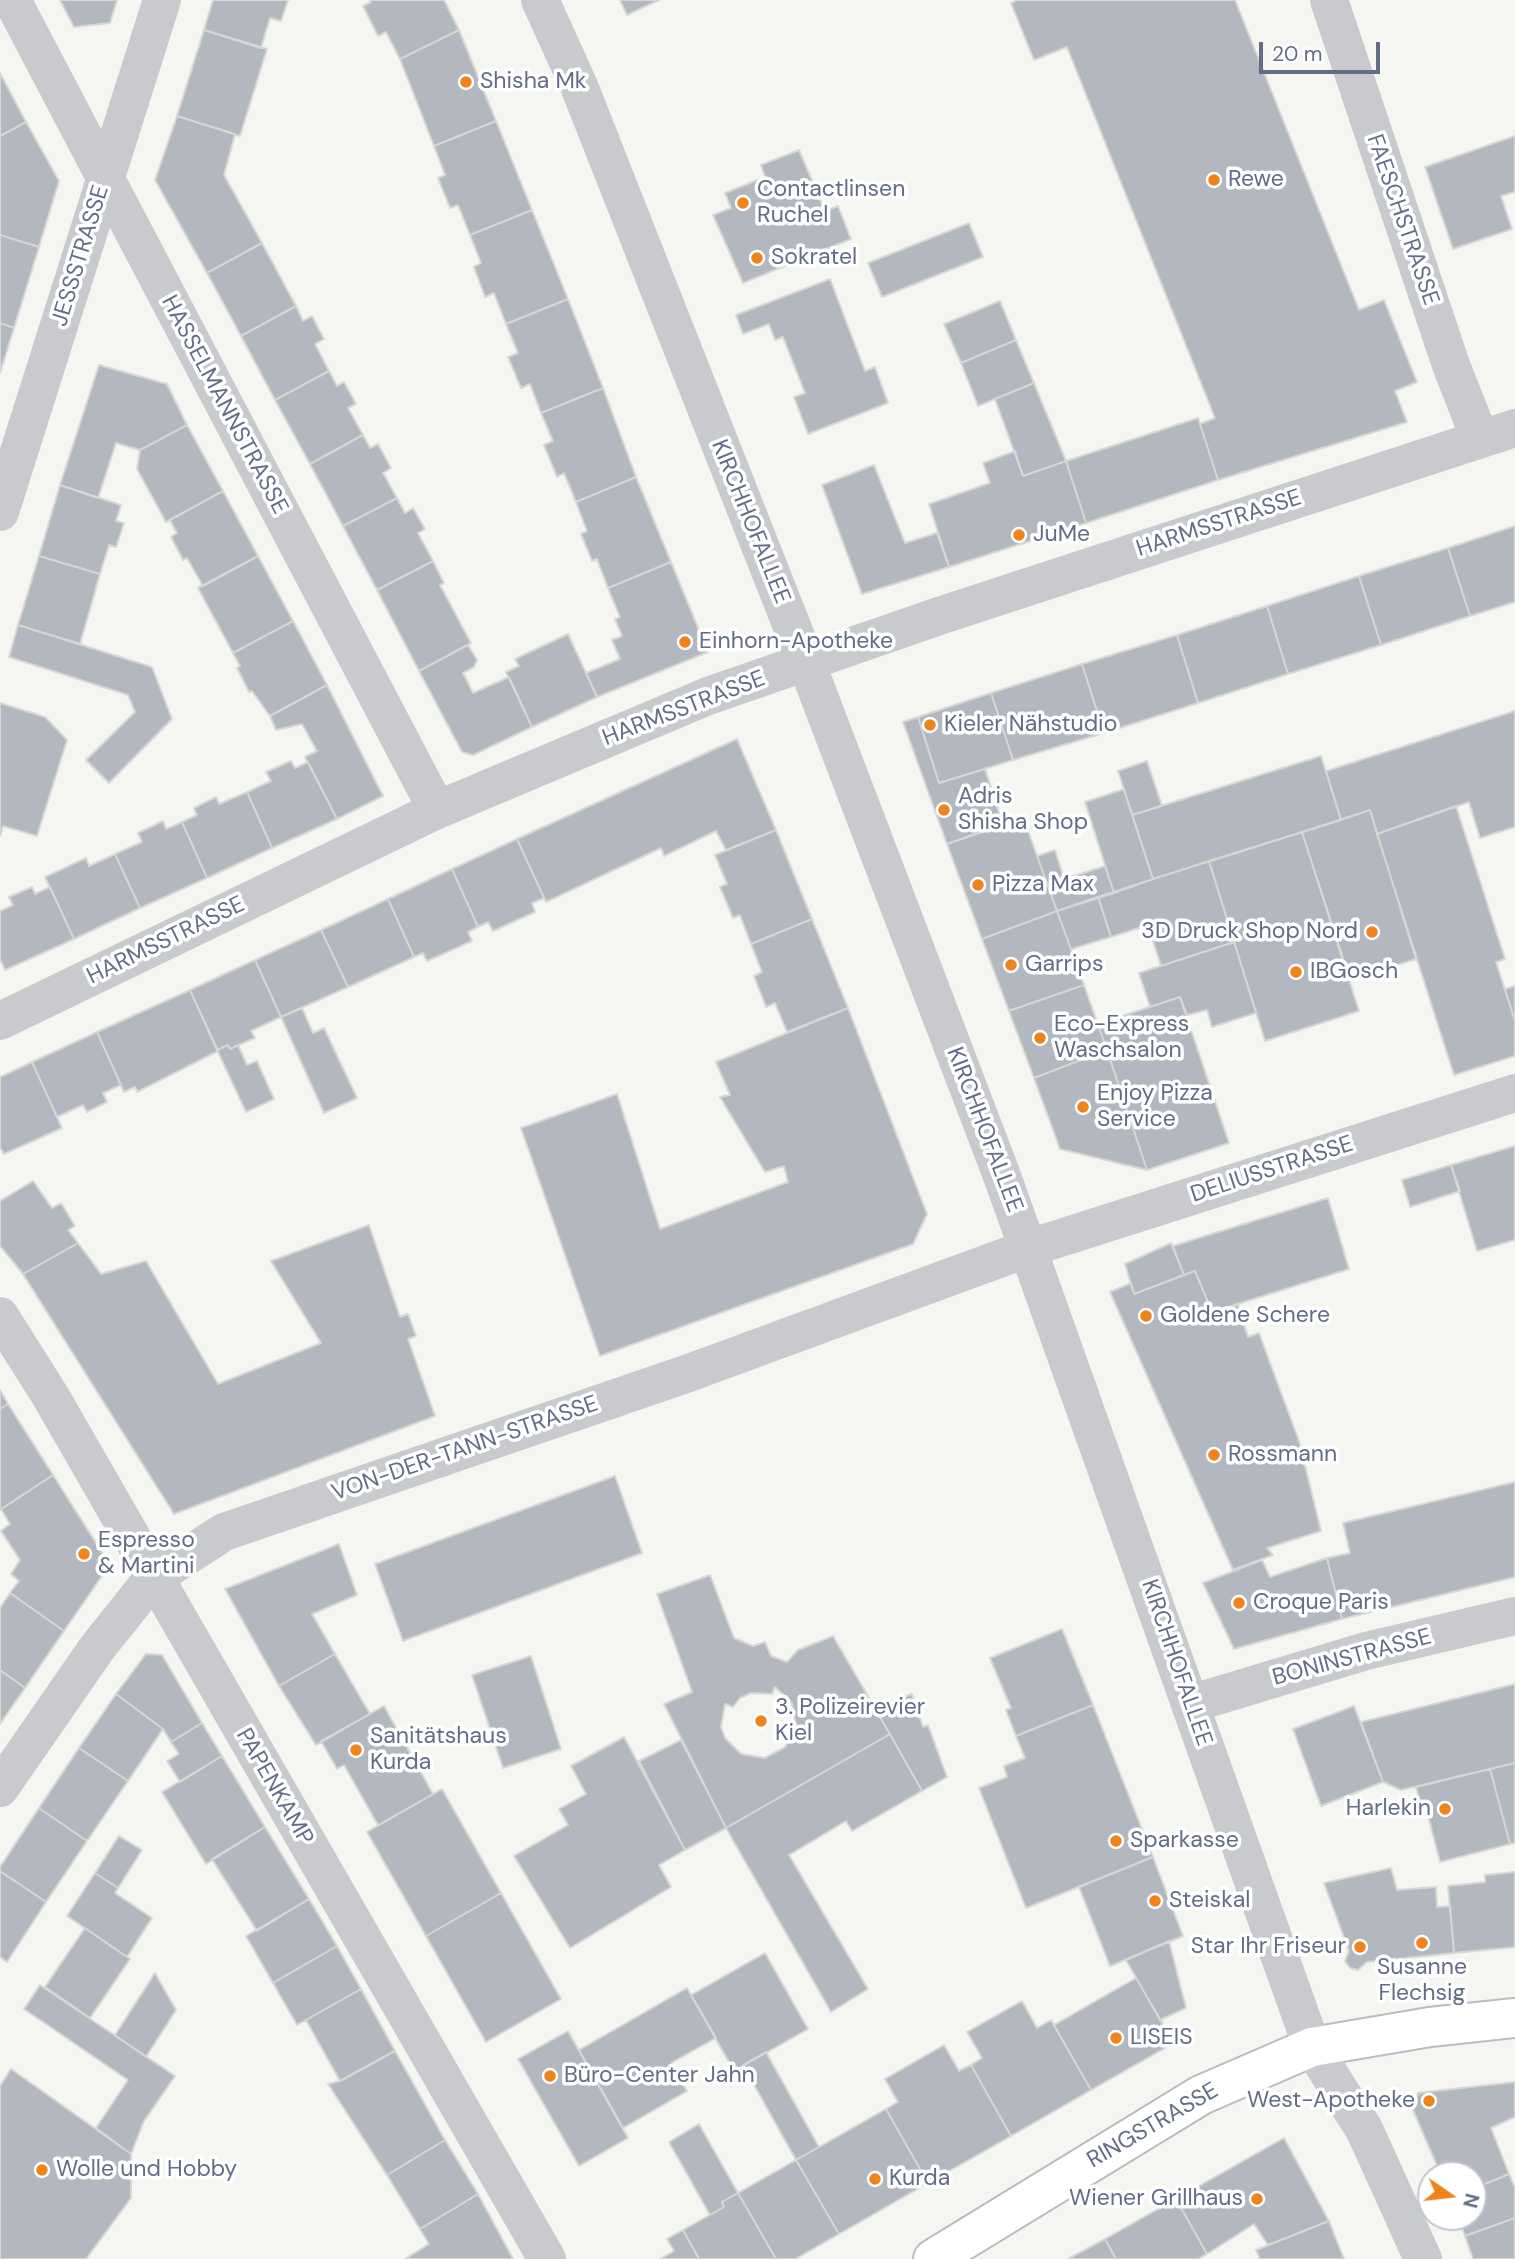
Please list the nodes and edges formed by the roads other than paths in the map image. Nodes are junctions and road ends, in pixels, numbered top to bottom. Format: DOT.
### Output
graph roads {
  1 [pos="12,0"];
  2 [pos="162,0"];
  3 [pos="541,0"];
  4 [pos="1329,0"];
  5 [pos="105,178"];
  6 [pos="1497,433"];
  7 [pos="0,512"];
  8 [pos="806,662"];
  9 [pos="437,810"];
  10 [pos="0,1021"];
  11 [pos="1515,1093"];
  12 [pos="1029,1248"];
  13 [pos="0,1317"];
  14 [pos="153,1578"];
  15 [pos="1515,1616"];
  16 [pos="1190,1704"];
  17 [pos="0,1788"];
  18 [pos="1515,2018"];
  19 [pos="1312,2047"];
  20 [pos="547,2259"];
  21 [pos="933,2259"];
  22 [pos="1423,2259"];
  1 -- 5 [label="street, HASSELMANNSTRASSE"];
  2 -- 5 [label="street, JESSSTRASSE"];
  3 -- 8 [label="street, KIRCHHOFALLEE"];
  4 -- 6 [label="street, FAESCHSTRASSE"];
  5 -- 7 [label="street, JESSSTRASSE"];
  5 -- 9 [label="street, HASSELMANNSTRASSE"];
  6 -- 8 [label="street, HARMSSTRASSE"];
  8 -- 9 [label="street, HARMSSTRASSE"];
  8 -- 12 [label="street, KIRCHHOFALLEE"];
  9 -- 10 [label="street, HARMSSTRASSE"];
  11 -- 12 [label="street, DELIUSSTRASSE"];
  12 -- 14 [label="street, VON-DER-TANN-STRASSE"];
  12 -- 16 [label="street, KIRCHHOFALLEE"];
  13 -- 14 [label="street, PAPENKAMP"];
  14 -- 17 [label="street, VON-DER-TANN-STRASSE"];
  14 -- 20 [label="street, PAPENKAMP"];
  15 -- 16 [label="street, BONINSTRASSE"];
  16 -- 19 [label="street, KIRCHHOFALLEE"];
  18 -- 19 [label="main road, RINGSTRASSE"];
  19 -- 21 [label="main road, RINGSTRASSE"];
  19 -- 22 [label="street, KIRCHHOFALLEE"];
}
